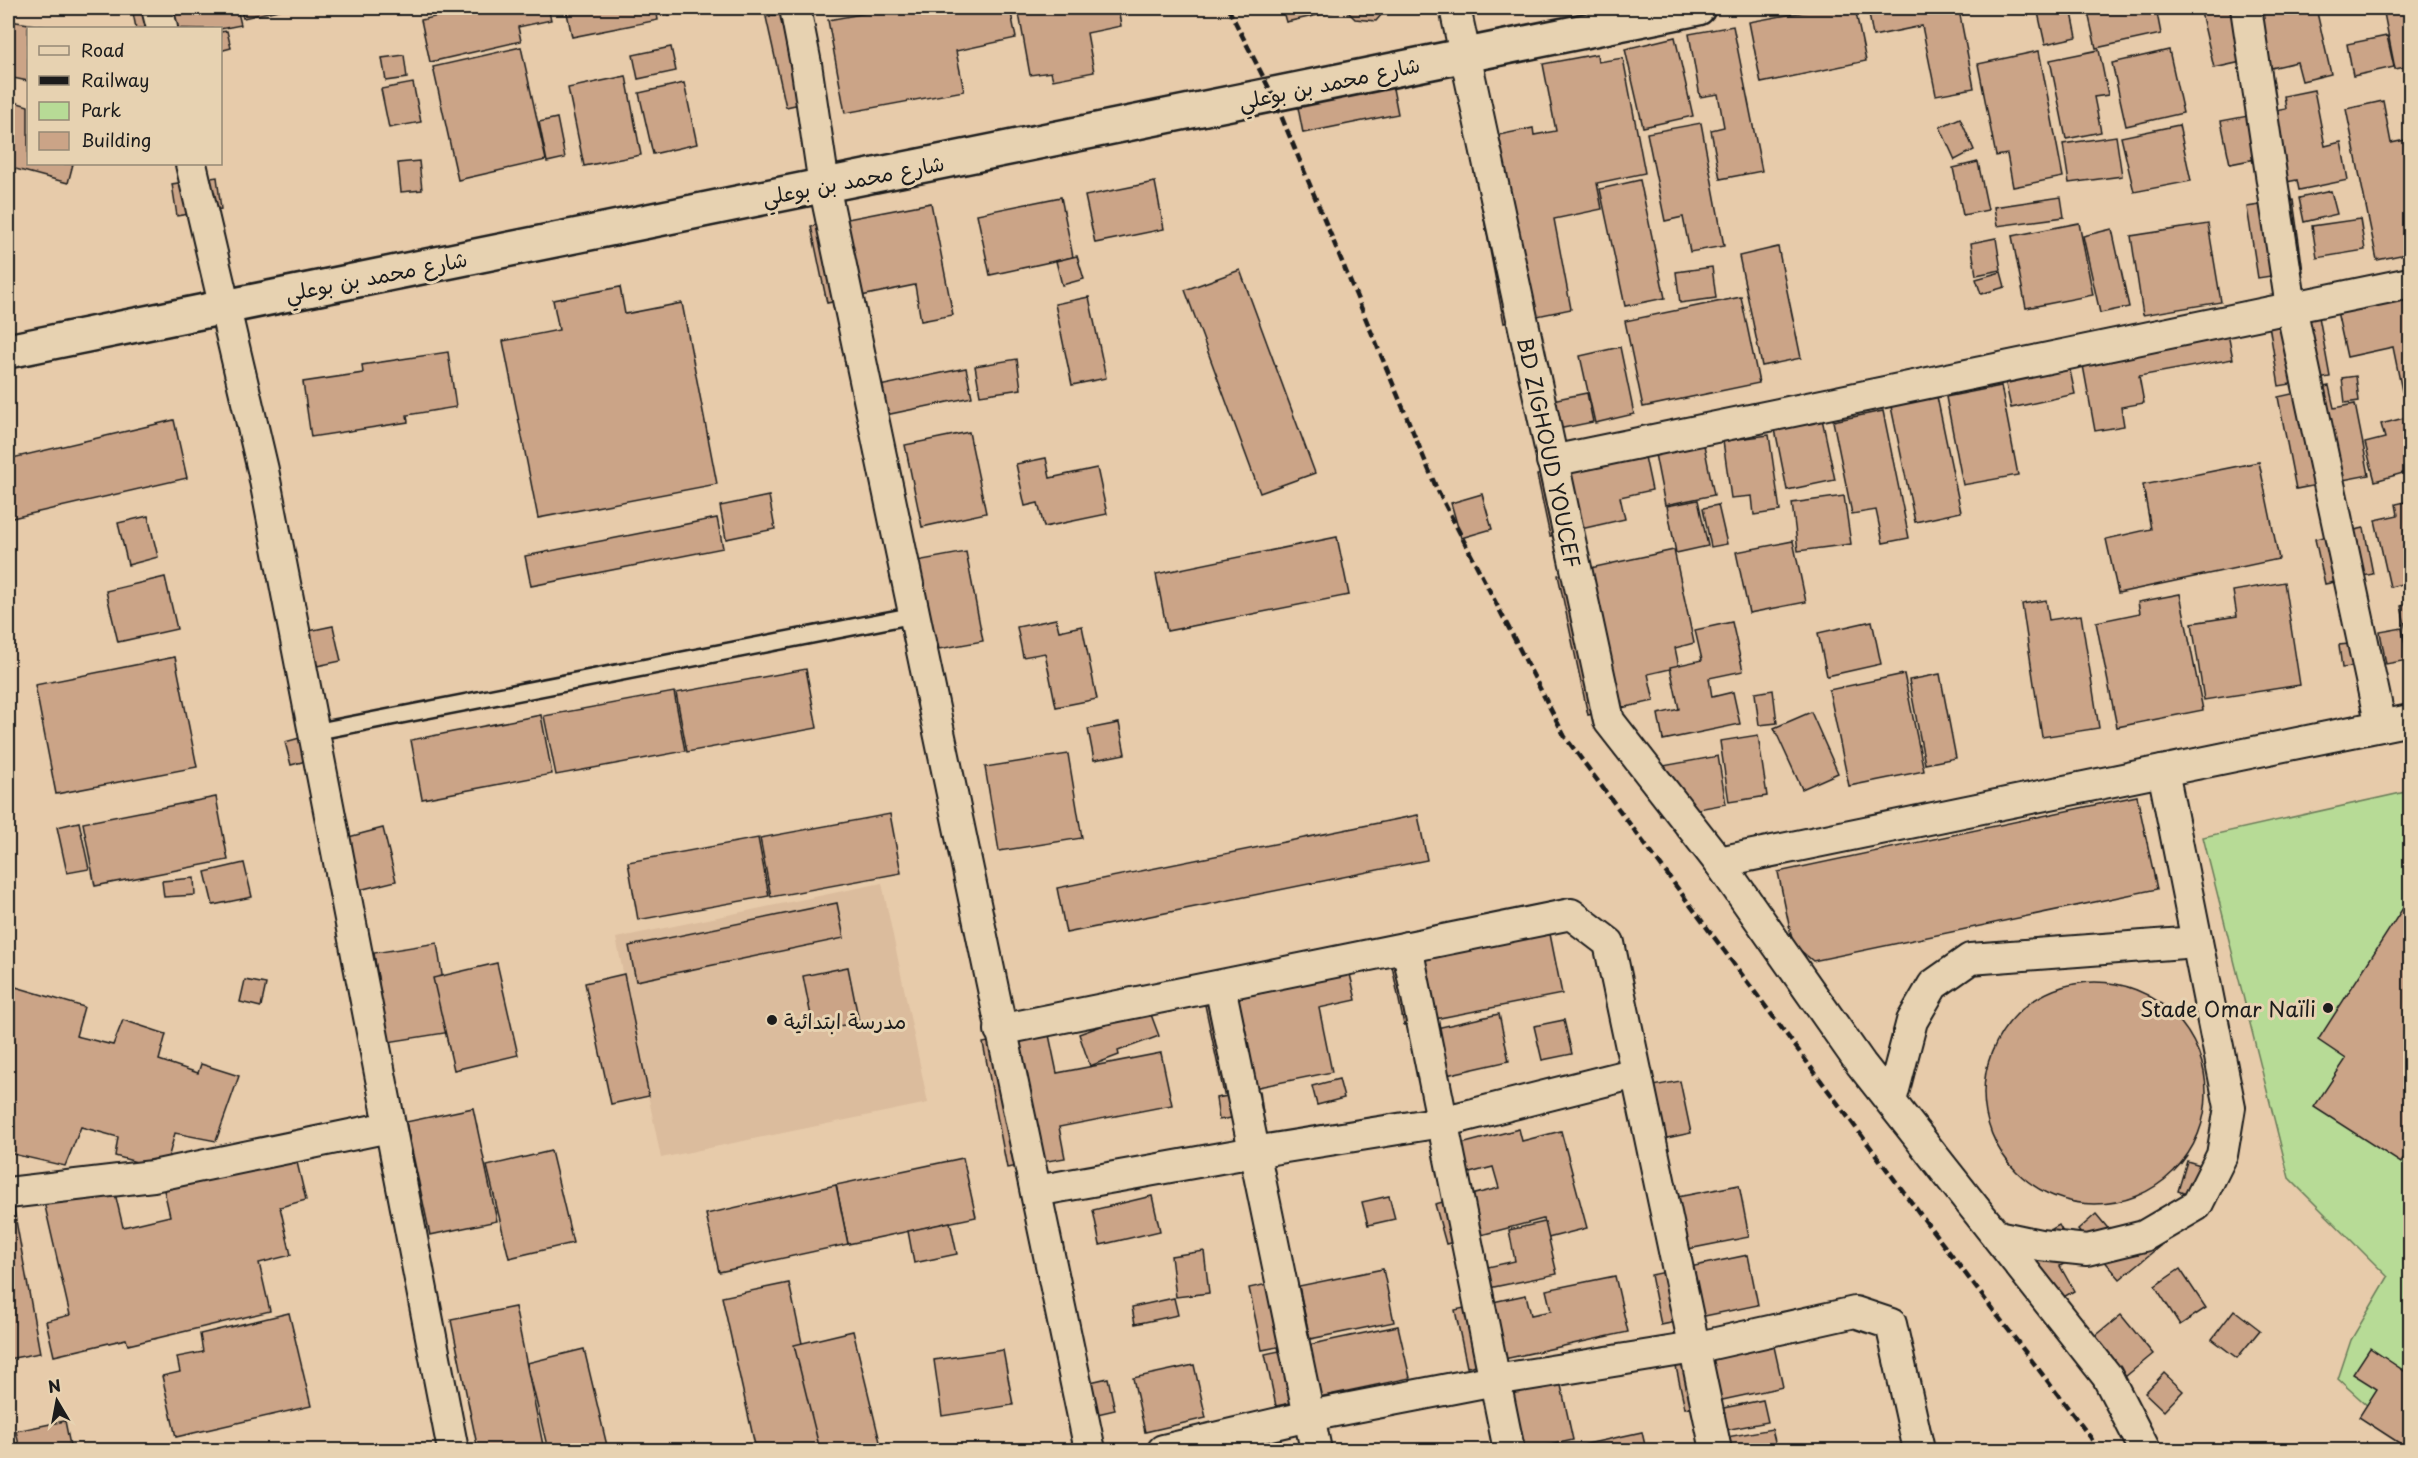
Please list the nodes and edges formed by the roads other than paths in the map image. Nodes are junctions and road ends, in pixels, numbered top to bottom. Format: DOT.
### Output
graph roads {
  1 [pos="157,8"];
  2 [pos="795,8"];
  3 [pos="1455,8"];
  4 [pos="1698,8"];
  5 [pos="2246,8"];
  6 [pos="162,27"];
  7 [pos="1466,54"];
  8 [pos="191,165"];
  9 [pos="824,185"];
  10 [pos="2410,282"];
  11 [pos="223,306"];
  12 [pos="2291,307"];
  13 [pos="8,351"];
  14 [pos="1552,461"];
  15 [pos="914,615"];
  16 [pos="2410,720"];
  17 [pos="2381,726"];
  18 [pos="314,732"];
  19 [pos="2163,771"];
  20 [pos="1719,862"];
  21 [pos="2197,942"];
  22 [pos="1407,947"];
  23 [pos="1220,986"];
  24 [pos="1000,1030"];
  25 [pos="1636,1073"];
  26 [pos="1891,1101"];
  27 [pos="1442,1122"];
  28 [pos="389,1127"];
  29 [pos="1254,1152"];
  30 [pos="1036,1191"];
  31 [pos="8,1193"];
  32 [pos="1997,1236"];
  33 [pos="1694,1348"];
  34 [pos="1495,1380"];
  35 [pos="1309,1416"];
  36 [pos="453,1450"];
  37 [pos="1090,1450"];
  38 [pos="1163,1450"];
  39 [pos="1316,1450"];
  40 [pos="1509,1450"];
  41 [pos="1716,1450"];
  42 [pos="1919,1450"];
  43 [pos="2145,1450"];
  1 -- 6 [label="street"];
  2 -- 9 [label="street"];
  3 -- 7 [label="street, BD ZIGHOUD YOUCEF"];
  4 -- 7 [label="main road, شارع محمد بن بوعلي"];
  5 -- 12 [label="street"];
  7 -- 9 [label="main road, شارع محمد بن بوعلي"];
  7 -- 14 [label="street, BD ZIGHOUD YOUCEF"];
  8 -- 11 [label="street"];
  9 -- 11 [label="main road, شارع محمد بن بوعلي"];
  9 -- 15 [label="street"];
  10 -- 12 [label="street"];
  11 -- 13 [label="main road, شارع محمد بن بوعلي"];
  11 -- 18 [label="street"];
  12 -- 14 [label="street"];
  12 -- 17 [label="street"];
  14 -- 20 [label="street, BD ZIGHOUD YOUCEF"];
  15 -- 18 [label="lane"];
  15 -- 24 [label="street"];
  16 -- 17 [label="street"];
  17 -- 19 [label="street"];
  18 -- 28 [label="street"];
  19 -- 20 [label="street"];
  19 -- 21 [label="street"];
  20 -- 26 [label="street, BD ZIGHOUD YOUCEF"];
  21 -- 26 [label="street"];
  21 -- 32 [label="street"];
  22 -- 23 [label="street"];
  22 -- 25 [label="street"];
  22 -- 27 [label="street"];
  23 -- 24 [label="street"];
  23 -- 29 [label="street"];
  24 -- 30 [label="street"];
  25 -- 27 [label="street"];
  25 -- 33 [label="street"];
  26 -- 32 [label="street, BD ZIGHOUD YOUCEF"];
  27 -- 29 [label="street"];
  27 -- 34 [label="street"];
  28 -- 31 [label="street"];
  28 -- 36 [label="street"];
  29 -- 30 [label="street"];
  29 -- 35 [label="street"];
  30 -- 37 [label="street"];
  32 -- 43 [label="street, BD ZIGHOUD YOUCEF"];
  33 -- 34 [label="street"];
  33 -- 41 [label="street"];
  33 -- 42 [label="street"];
  34 -- 35 [label="street"];
  34 -- 40 [label="street"];
  35 -- 38 [label="street"];
  35 -- 39 [label="street"];
}
